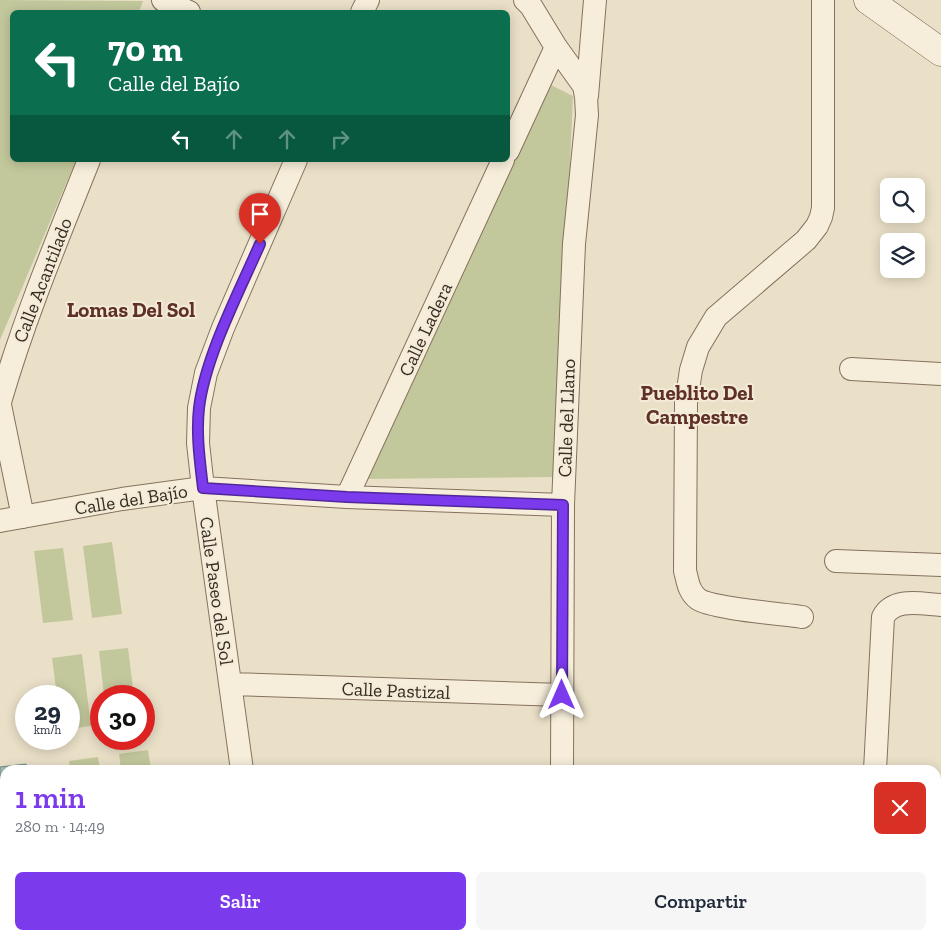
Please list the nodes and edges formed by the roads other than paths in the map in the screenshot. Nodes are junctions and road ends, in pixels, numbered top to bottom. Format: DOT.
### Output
graph roads {
  1 [pos="162,0"];
  2 [pos="525,0"];
  3 [pos="595,0"];
  4 [pos="823,0"];
  5 [pos="868,0"];
  6 [pos="184,10"];
  7 [pos="556,47"];
  8 [pos="941,52"];
  9 [pos="586,97"];
  10 [pos="510,147"];
  11 [pos="88,162"];
  12 [pos="295,162"];
  13 [pos="502,162"];
  14 [pos="851,369"];
  15 [pos="941,374"];
  16 [pos="0,404"];
  17 [pos="203,488"];
  18 [pos="347,497"];
  19 [pos="563,505"];
  20 [pos="23,517"];
  21 [pos="0,521"];
  22 [pos="836,561"];
  23 [pos="941,565"];
  24 [pos="941,605"];
  25 [pos="802,617"];
  26 [pos="230,684"];
  27 [pos="562,695"];
  28 [pos="241,765"];
  29 [pos="562,765"];
  30 [pos="875,765"];
  1 -- 6 [label="street"];
  2 -- 7 [label="street, Calle del Llano"];
  3 -- 9 [label="street, Calle del Llano"];
  4 -- 25 [label="street"];
  5 -- 8 [label="street"];
  7 -- 9 [label="street, Calle del Llano"];
  7 -- 10 [label="street"];
  9 -- 19 [label="street, Calle del Llano"];
  11 -- 16 [label="street, Calle Acantilado"];
  12 -- 17 [label="street, Calle Paseo del Sol"];
  13 -- 18 [label="street, Calle Ladera"];
  14 -- 15 [label="street"];
  16 -- 20 [label="street"];
  17 -- 18 [label="street, Calle del Bajío"];
  17 -- 20 [label="street, Calle del Bajío"];
  17 -- 26 [label="street, Calle Paseo del Sol"];
  18 -- 19 [label="street, Calle del Bajío"];
  19 -- 27 [label="street, Calle del Llano"];
  20 -- 21 [label="street, Calle del Bajío"];
  22 -- 23 [label="street"];
  24 -- 30 [label="street"];
  26 -- 27 [label="street, Calle Pastizal"];
  26 -- 28 [label="street, Calle Paseo del Sol"];
  27 -- 29 [label="street, Calle del Llano"];
}
